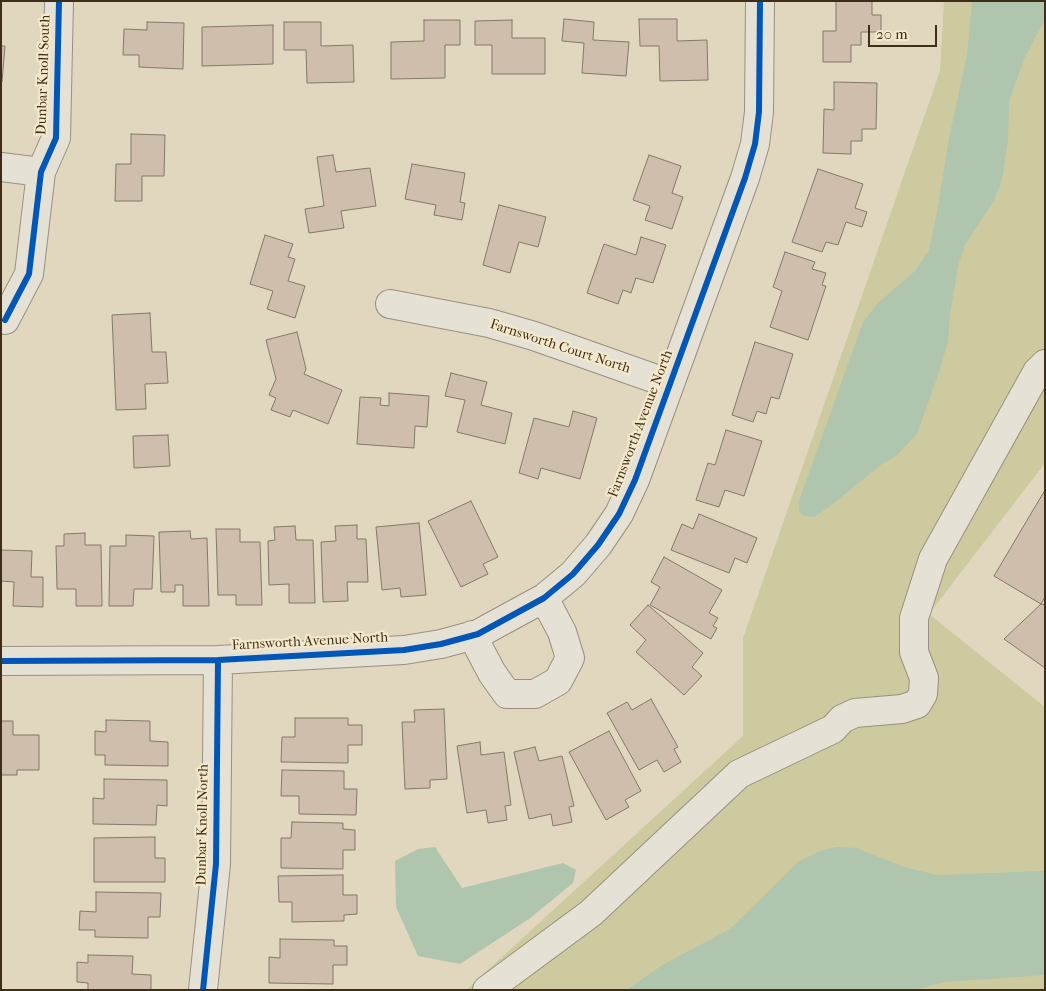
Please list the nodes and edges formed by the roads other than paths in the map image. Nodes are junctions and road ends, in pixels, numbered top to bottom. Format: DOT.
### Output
graph roads {
  1 [pos="59,1"];
  2 [pos="760,1"];
  3 [pos="1,167"];
  4 [pos="41,172"];
  5 [pos="390,304"];
  6 [pos="5,320"];
  7 [pos="1045,364"];
  8 [pos="670,384"];
  9 [pos="544,598"];
  10 [pos="472,635"];
  11 [pos="218,660"];
  12 [pos="1,661"];
  13 [pos="203,990"];
  14 [pos="487,990"];
  1 -- 4 [label="street, Dunbar Knoll South"];
  2 -- 8 [label="street, Farnsworth Avenue North"];
  3 -- 4 [label="street"];
  4 -- 6 [label="street, Dunbar Knoll South"];
  5 -- 8 [label="street, Farnsworth Court North"];
  7 -- 14 [label="street"];
  8 -- 9 [label="street, Farnsworth Avenue North"];
  9 -- 10 [label="street, Farnsworth Avenue North"];
  9 -- 10 [label="street"];
  10 -- 11 [label="street, Farnsworth Avenue North"];
  11 -- 12 [label="street, Farnsworth Avenue North"];
  11 -- 13 [label="street, Dunbar Knoll North"];
}
